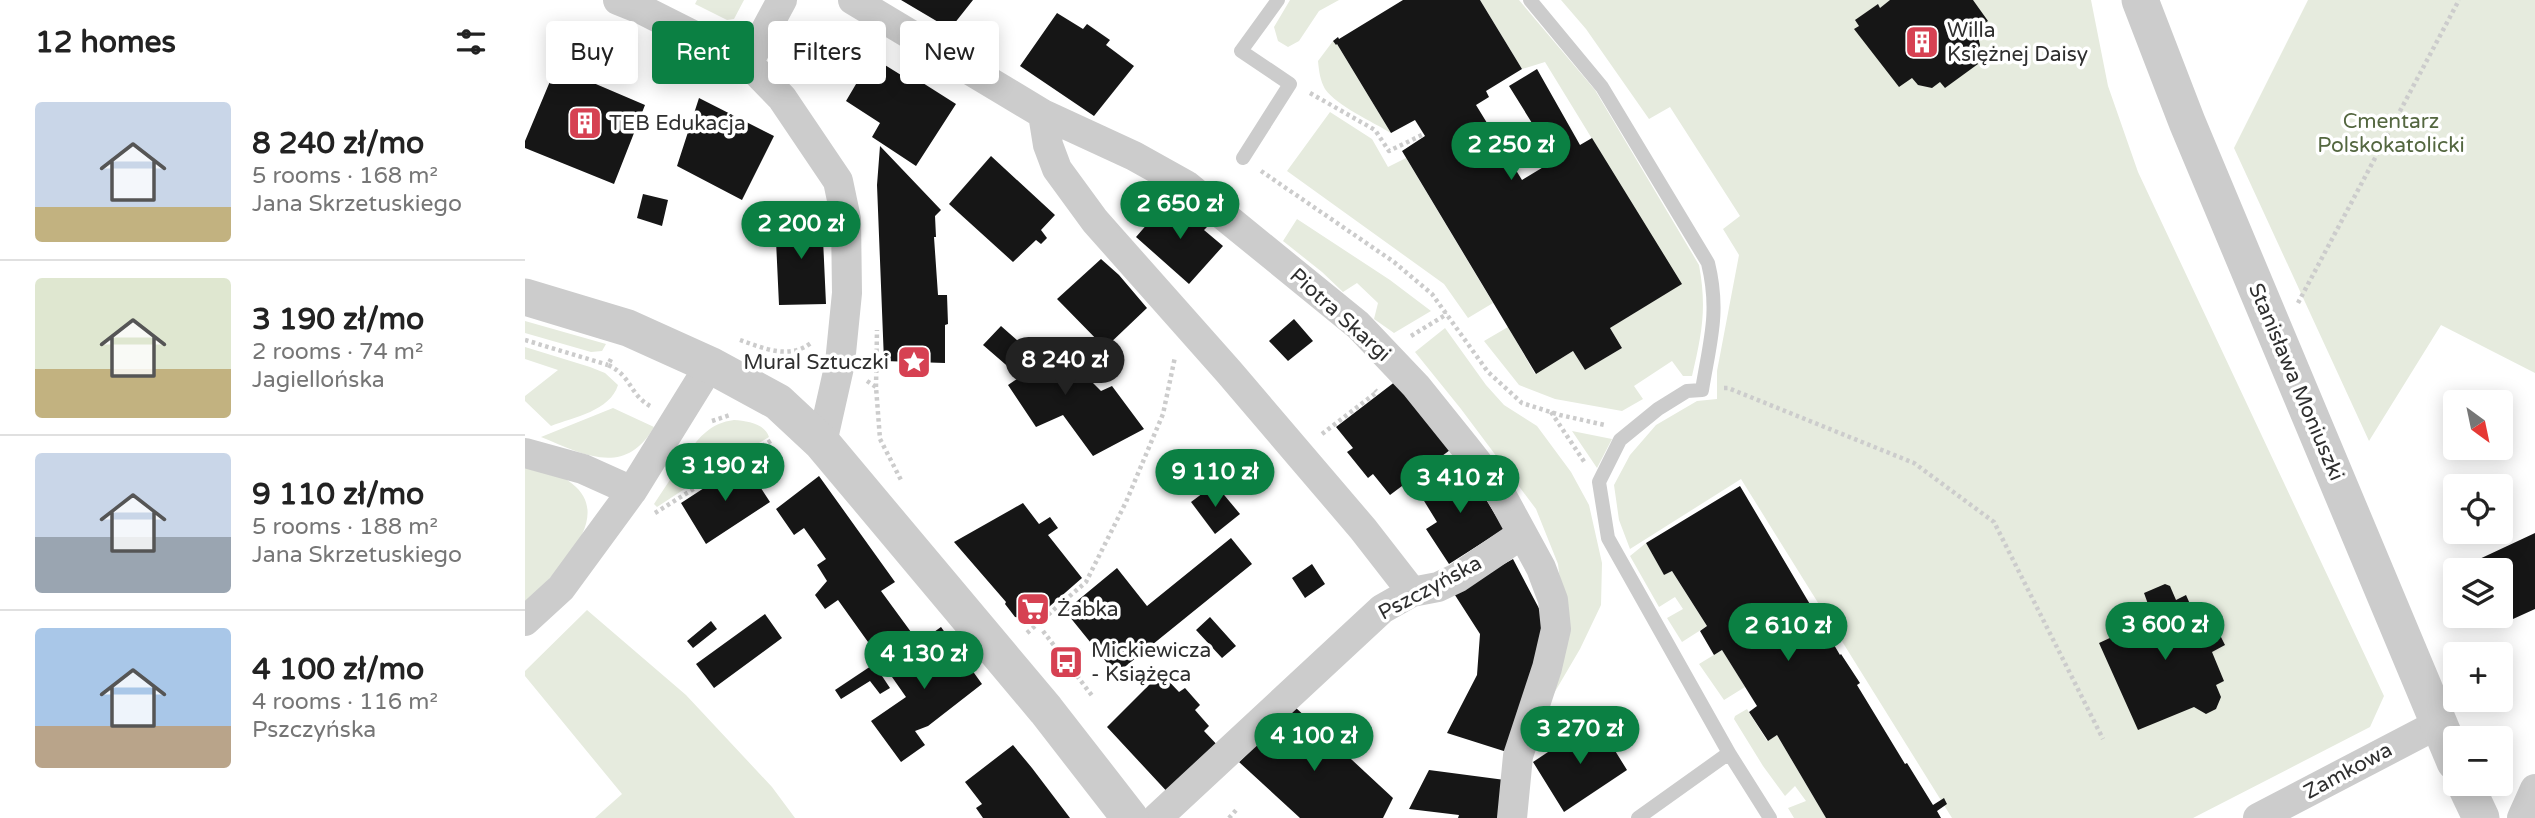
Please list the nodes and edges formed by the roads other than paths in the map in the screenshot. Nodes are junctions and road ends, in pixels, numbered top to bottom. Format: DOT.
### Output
graph roads {
  1 [pos="618,0"];
  2 [pos="782,0"];
  3 [pos="852,0"];
  4 [pos="1278,0"];
  5 [pos="1529,0"];
  6 [pos="2140,0"];
  7 [pos="665,21"];
  8 [pos="754,52"];
  9 [pos="754,69"];
  10 [pos="1043,114"];
  11 [pos="1243,158"];
  12 [pos="525,297"];
  13 [pos="719,350"];
  14 [pos="822,443"];
  15 [pos="525,453"];
  16 [pos="632,491"];
  17 [pos="1522,534"];
  18 [pos="1412,592"];
  19 [pos="525,621"];
  20 [pos="2438,724"];
  21 [pos="2443,735"];
  22 [pos="1729,753"];
  23 [pos="2535,789"];
  24 [pos="2471,796"];
  25 [pos="1130,818"];
  26 [pos="1157,818"];
  27 [pos="1512,818"];
  28 [pos="1638,818"];
  29 [pos="1770,818"];
  30 [pos="2258,818"];
  31 [pos="2481,818"];
  32 [pos="2522,818"];
  1 -- 7 [label="street"];
  2 -- 8 [label="street"];
  3 -- 10 [label="street, Piotra Skargi"];
  4 -- 11 [label="lane"];
  5 -- 22 [label="lane"];
  6 -- 20 [label="street, Stanisława Moniuszki"];
  9 -- 14 [label="street"];
  10 -- 17 [label="street, Piotra Skargi"];
  10 -- 18 [label="street"];
  12 -- 13 [label="street"];
  13 -- 14 [label="street"];
  13 -- 16 [label="street"];
  14 -- 25 [label="street"];
  15 -- 16 [label="street"];
  16 -- 19 [label="street"];
  17 -- 18 [label="street, Pszczyńska"];
  17 -- 27 [label="street, Piotra Skargi"];
  18 -- 26 [label="street, Pszczyńska"];
  20 -- 21 [label="street, Stanisława Moniuszki"];
  20 -- 30 [label="street, Zamkowa"];
  22 -- 28 [label="lane"];
  22 -- 29 [label="lane"];
  23 -- 32 [label="street"];
  24 -- 31 [label="street"];
}
